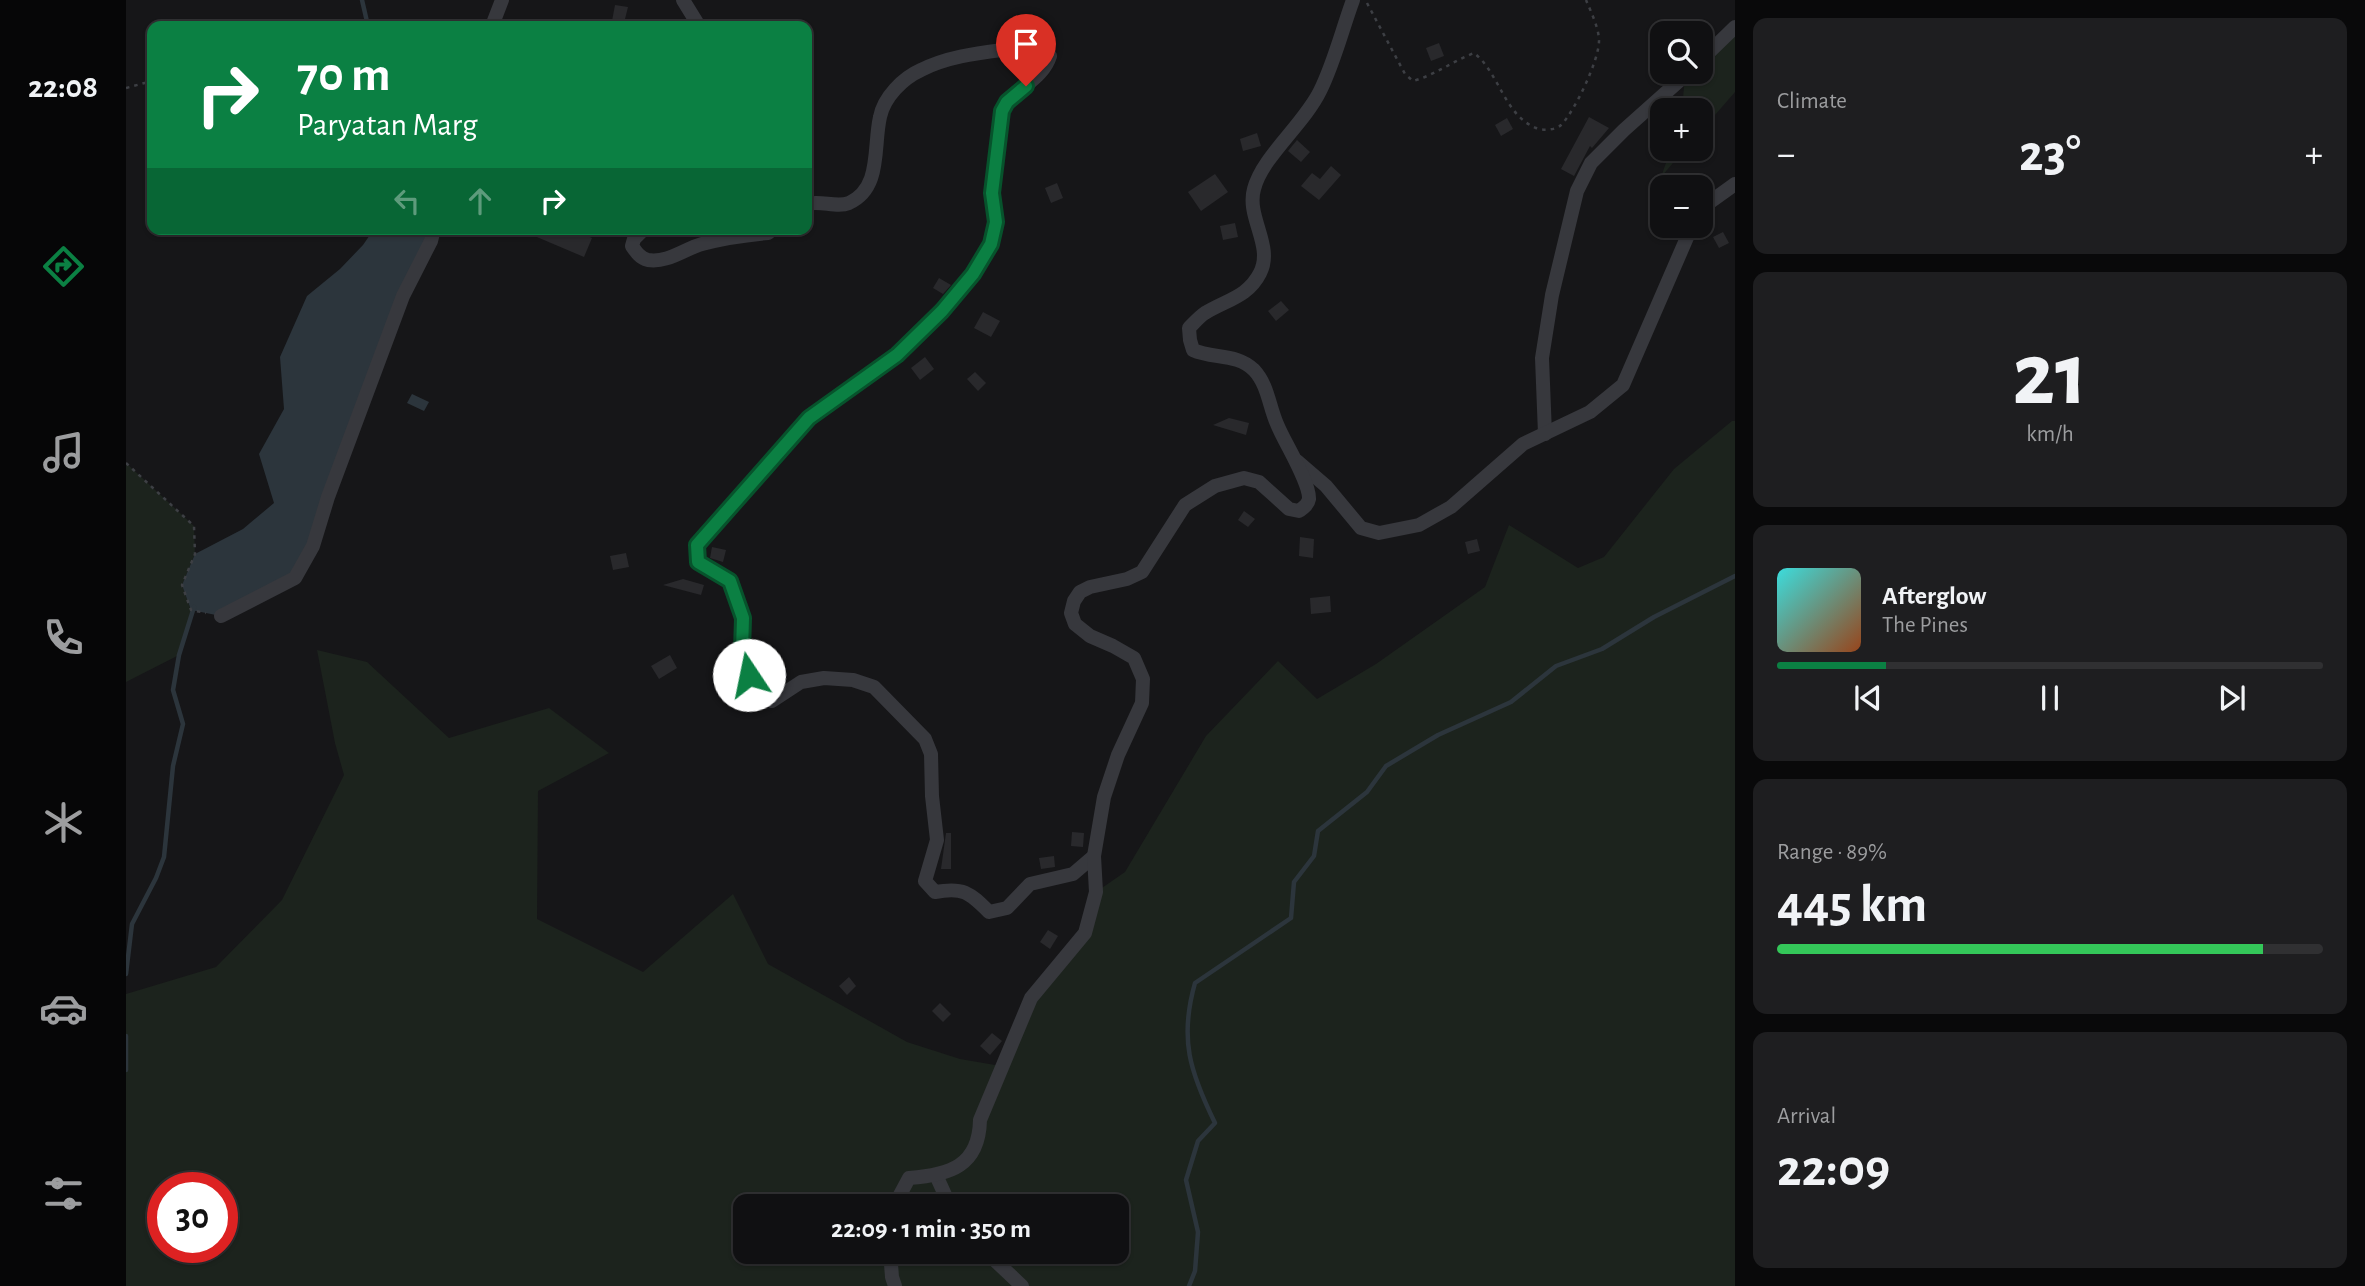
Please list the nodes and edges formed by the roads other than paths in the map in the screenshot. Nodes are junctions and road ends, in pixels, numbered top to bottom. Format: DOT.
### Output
graph roads {
  1 [pos="502,0"];
  2 [pos="683,0"];
  3 [pos="1353,0"];
  4 [pos="494,21"];
  5 [pos="696,21"];
  6 [pos="1735,27"];
  7 [pos="1713,48"];
  8 [pos="1676,84"];
  9 [pos="1735,184"];
  10 [pos="1713,200"];
  11 [pos="812,204"];
  12 [pos="433,235"];
  13 [pos="638,235"];
  14 [pos="745,235"];
  15 [pos="1687,238"];
  16 [pos="1545,434"];
  17 [pos="1294,457"];
  18 [pos="221,616"];
  19 [pos="1094,856"];
  20 [pos="936,1175"];
  21 [pos="900,1194"];
  22 [pos="945,1194"];
  23 [pos="891,1264"];
  24 [pos="999,1264"];
  25 [pos="895,1286"];
  26 [pos="1022,1286"];
  1 -- 4 [label="street"];
  2 -- 5 [label="street"];
  3 -- 17 [label="street"];
  6 -- 7 [label="street"];
  8 -- 16 [label="street"];
  9 -- 10 [label="street"];
  11 -- 19 [label="street"];
  12 -- 18 [label="street"];
  13 -- 14 [label="street"];
  15 -- 16 [label="street"];
  16 -- 17 [label="street"];
  17 -- 19 [label="street"];
  19 -- 20 [label="street"];
  20 -- 21 [label="street"];
  20 -- 22 [label="street"];
  23 -- 25 [label="street"];
  24 -- 26 [label="street"];
}
